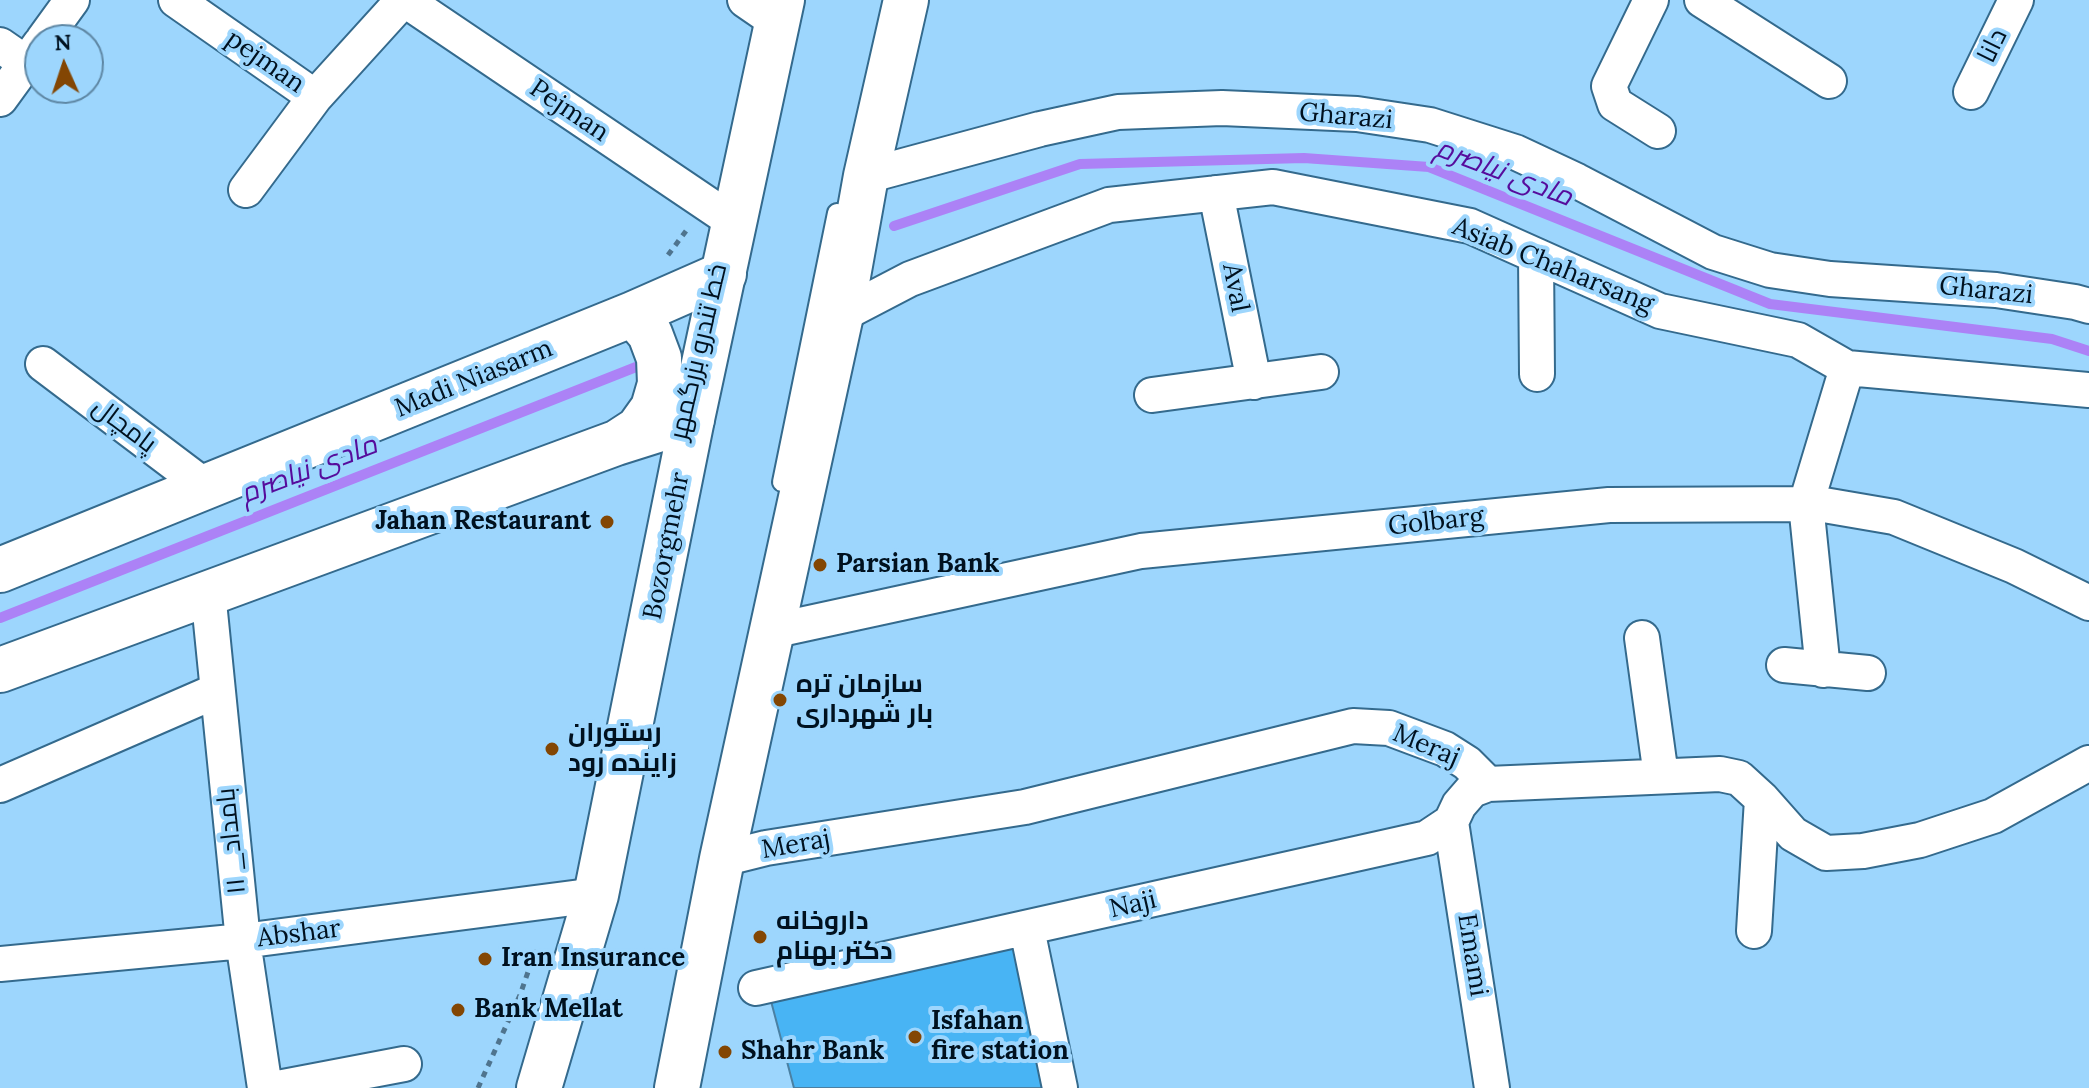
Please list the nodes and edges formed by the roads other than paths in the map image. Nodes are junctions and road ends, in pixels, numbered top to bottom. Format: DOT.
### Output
graph roads {
  1 [pos="72,0"];
  2 [pos="176,0"];
  3 [pos="404,0"];
  4 [pos="906,0"];
  5 [pos="1651,0"];
  6 [pos="1702,0"];
  7 [pos="2016,0"];
  8 [pos="776,5"];
  9 [pos="50,24"];
  10 [pos="24,54"];
  11 [pos="1829,81"];
  12 [pos="1971,92"];
  13 [pos="315,97"];
  14 [pos="0,99"];
  15 [pos="773,128"];
  16 [pos="1658,131"];
  17 [pos="854,184"];
  18 [pos="246,190"];
  19 [pos="1216,193"];
  20 [pos="734,222"];
  21 [pos="1536,256"];
  22 [pos="724,274"];
  23 [pos="2089,306"];
  24 [pos="633,314"];
  25 [pos="841,315"];
  26 [pos="726,349"];
  27 [pos="43,364"];
  28 [pos="1847,368"];
  29 [pos="1321,372"];
  30 [pos="1537,374"];
  31 [pos="1254,382"];
  32 [pos="2089,390"];
  33 [pos="1152,395"];
  34 [pos="692,419"];
  35 [pos="616,443"];
  36 [pos="206,487"];
  37 [pos="778,500"];
  38 [pos="1806,504"];
  39 [pos="0,570"];
  40 [pos="208,592"];
  41 [pos="2089,603"];
  42 [pos="772,631"];
  43 [pos="1642,638"];
  44 [pos="1784,665"];
  45 [pos="0,670"];
  46 [pos="1823,670"];
  47 [pos="1868,673"];
  48 [pos="216,691"];
  49 [pos="648,732"];
  50 [pos="2089,763"];
  51 [pos="1661,776"];
  52 [pos="1488,784"];
  53 [pos="0,785"];
  54 [pos="1762,799"];
  55 [pos="1451,822"];
  56 [pos="722,859"];
  57 [pos="596,895"];
  58 [pos="1027,929"];
  59 [pos="1754,931"];
  60 [pos="689,934"];
  61 [pos="243,941"];
  62 [pos="0,964"];
  63 [pos="756,988"];
  64 [pos="579,1017"];
  65 [pos="404,1064"];
  66 [pos="265,1088"];
  67 [pos="278,1088"];
  68 [pos="539,1088"];
  69 [pos="558,1088"];
  70 [pos="659,1088"];
  71 [pos="677,1088"];
  72 [pos="1060,1088"];
  73 [pos="1492,1088"];
  1 -- 9 [label="street"];
  2 -- 13 [label="street, pejman"];
  3 -- 13 [label="street, pejman"];
  3 -- 20 [label="street, Pejman"];
  4 -- 17 [label="main road"];
  5 -- 16 [label="street"];
  6 -- 11 [label="street"];
  7 -- 12 [label="street, دانا"];
  8 -- 15 [label="lane"];
  8 -- 20 [label="main road, Bozorgmehr"];
  10 -- 14 [label="street"];
  13 -- 18 [label="street, pejman"];
  17 -- 23 [label="street, Gharazi"];
  17 -- 25 [label="main road"];
  17 -- 37 [label="lane"];
  19 -- 21 [label="street, Asiab Chaharsang"];
  19 -- 25 [label="street, Asiab Chaharsang"];
  19 -- 31 [label="street, Aval"];
  20 -- 22 [label="main road, Bozorgmehr"];
  21 -- 28 [label="street, Asiab Chaharsang"];
  21 -- 30 [label="street"];
  22 -- 24 [label="main road, Madi Niasarm"];
  22 -- 34 [label="main road, Bozorgmehr"];
  24 -- 35 [label="main road"];
  24 -- 36 [label="main road, Madi Niasarm"];
  25 -- 42 [label="main road"];
  26 -- 49 [label="lane, خط تندرو بزرگمهر"];
  27 -- 36 [label="street, پامچال"];
  28 -- 32 [label="street, Asiab Chaharsang"];
  28 -- 38 [label="street"];
  29 -- 31 [label="street"];
  31 -- 33 [label="street"];
  34 -- 35 [label="main road"];
  34 -- 57 [label="main road, Bozorgmehr"];
  35 -- 40 [label="main road"];
  36 -- 39 [label="main road, Madi Niasarm"];
  38 -- 41 [label="street, Golbarg"];
  38 -- 42 [label="street, Golbarg"];
  38 -- 46 [label="street"];
  40 -- 45 [label="main road"];
  40 -- 48 [label="street, ۱۱ _بامداد"];
  42 -- 56 [label="main road"];
  43 -- 51 [label="street"];
  44 -- 46 [label="street"];
  46 -- 47 [label="street"];
  48 -- 53 [label="street"];
  48 -- 61 [label="street, ۱۱ _بامداد"];
  50 -- 54 [label="street, Meraj"];
  51 -- 52 [label="street, Meraj"];
  51 -- 54 [label="street, Meraj"];
  52 -- 55 [label="street, Naji"];
  52 -- 56 [label="street, Meraj"];
  54 -- 59 [label="street"];
  55 -- 58 [label="street, Naji"];
  55 -- 73 [label="street, Emami"];
  56 -- 71 [label="main road"];
  57 -- 61 [label="street, Abshar"];
  57 -- 68 [label="main road, Bozorgmehr"];
  58 -- 63 [label="street, Naji"];
  58 -- 72 [label="street"];
  60 -- 70 [label="lane"];
  61 -- 62 [label="street, Abshar"];
  61 -- 66 [label="street, ۱۱ _بامداد"];
  64 -- 69 [label="lane"];
  65 -- 67 [label="street"];
}
